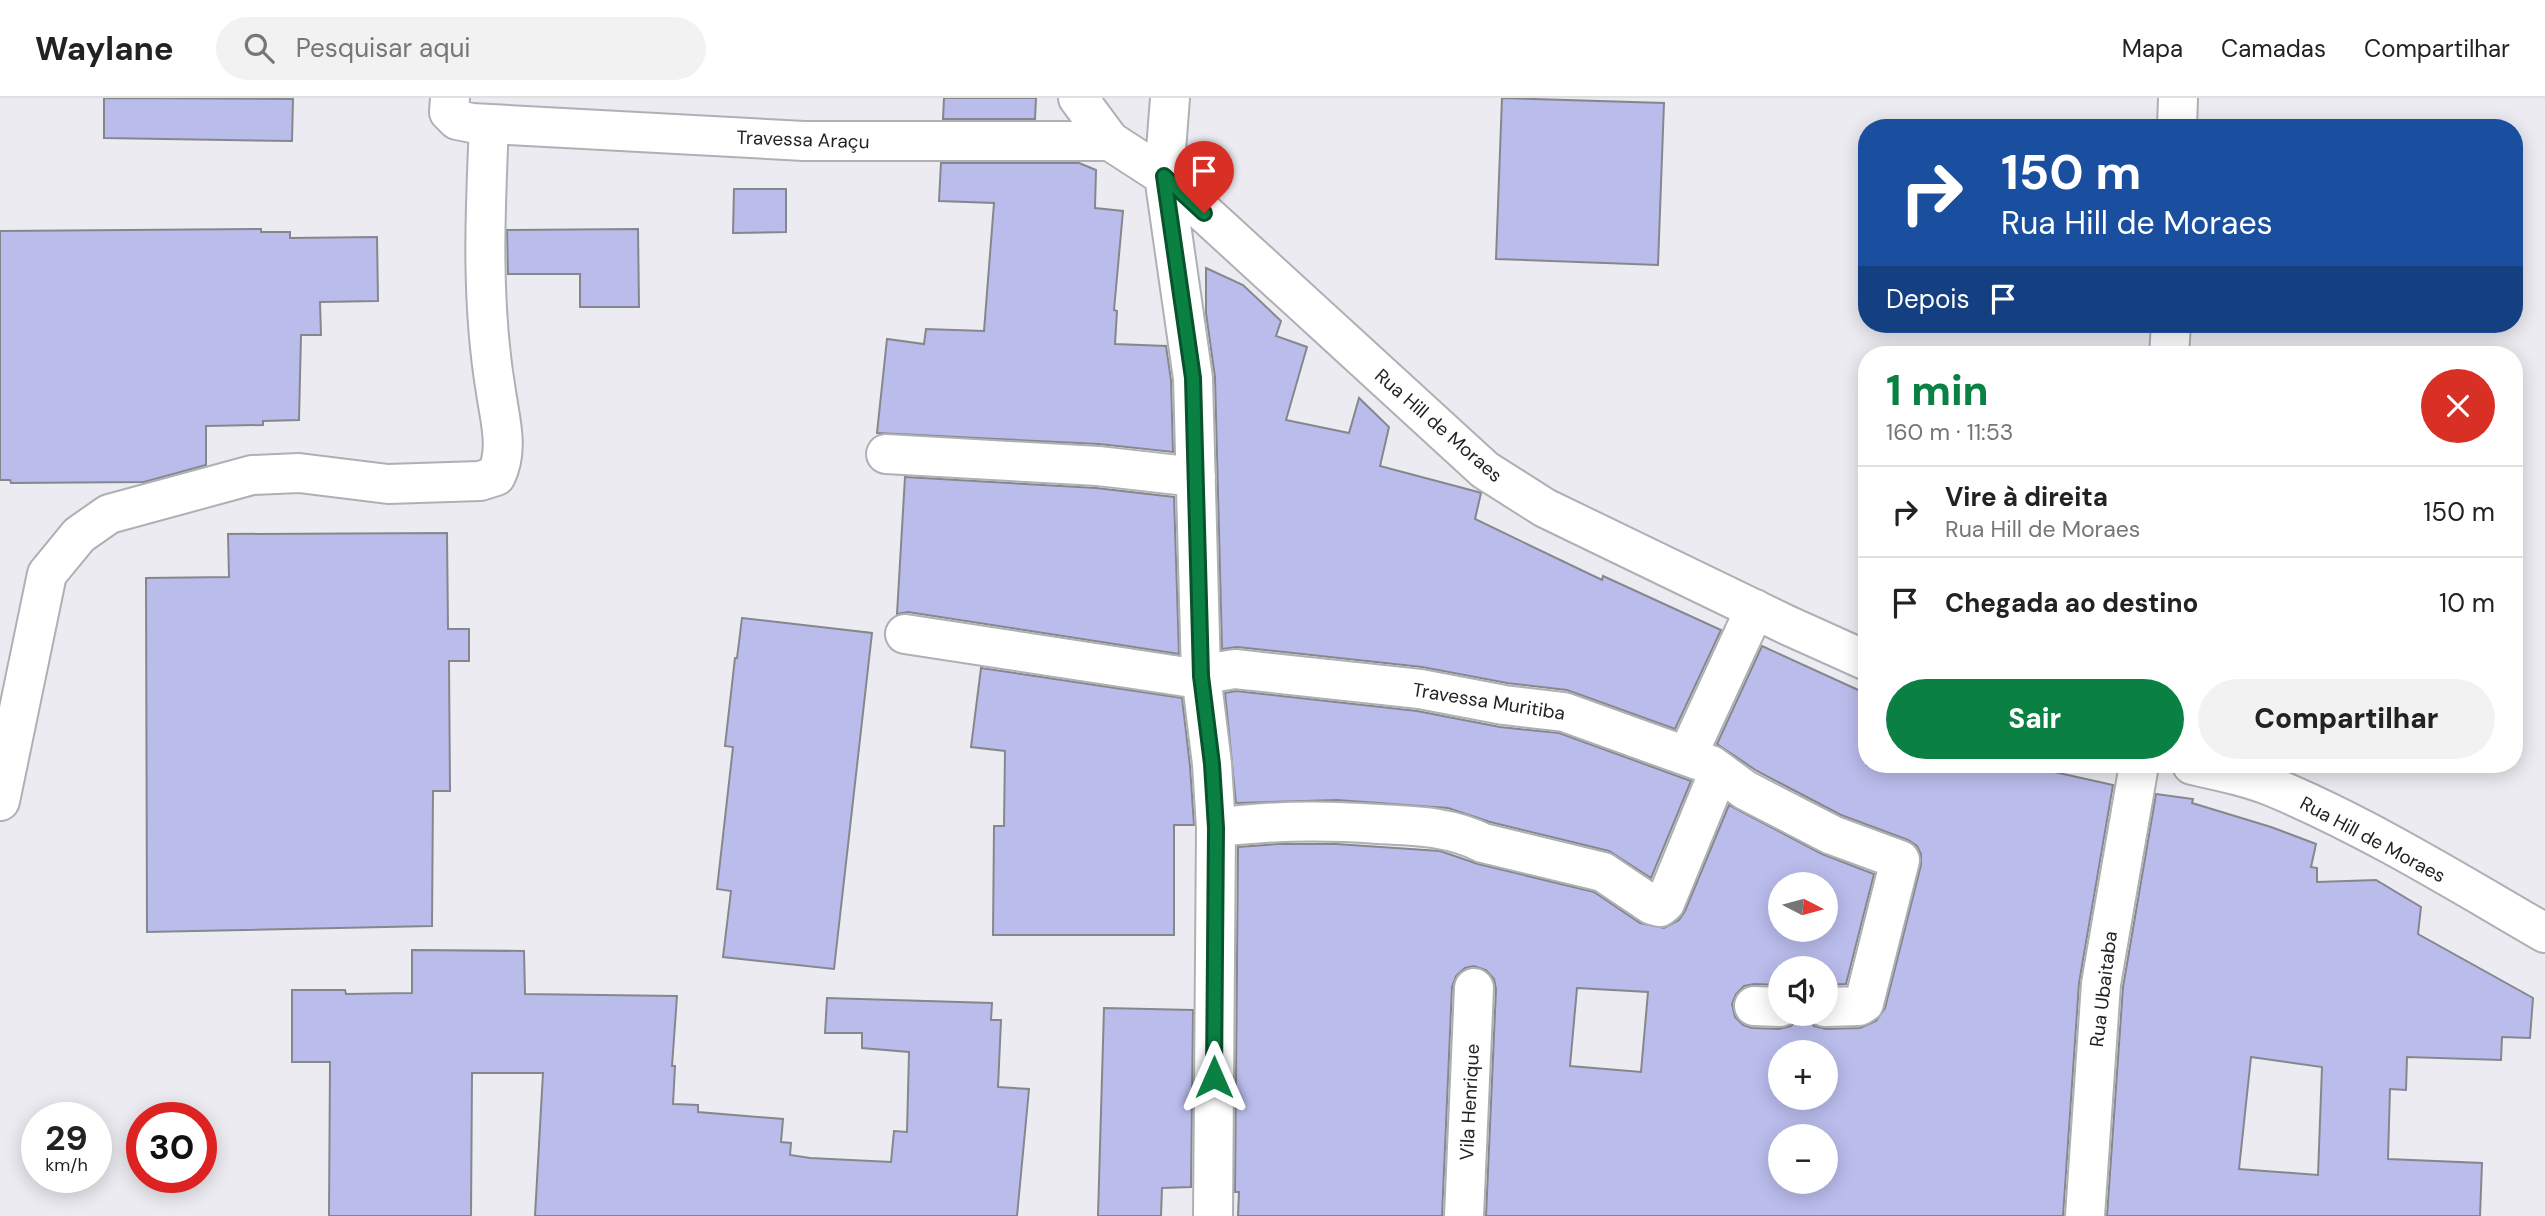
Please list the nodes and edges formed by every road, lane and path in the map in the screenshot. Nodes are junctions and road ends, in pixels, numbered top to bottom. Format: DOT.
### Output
graph roads {
  1 [pos="1077,98"];
  2 [pos="1170,98"];
  3 [pos="2178,98"];
  4 [pos="470,115"];
  5 [pos="2177,119"];
  6 [pos="1110,141"];
  7 [pos="1164,176"];
  8 [pos="886,454"];
  9 [pos="1196,477"];
  10 [pos="1755,609"];
  11 [pos="905,634"];
  12 [pos="1858,657"];
  13 [pos="1201,676"];
  14 [pos="1703,764"];
  15 [pos="2138,773"];
  16 [pos="2221,773"];
  17 [pos="0,801"];
  18 [pos="1216,828"];
  19 [pos="2545,933"];
  20 [pos="1474,988"];
  21 [pos="1838,1007"];
  22 [pos="1213,1216"];
  23 [pos="1464,1216"];
  24 [pos="2085,1216"];
  1 -- 6 [label="street"];
  2 -- 7 [label="street"];
  3 -- 5 [label="street"];
  4 -- 6 [label="street, Travessa Araçu"];
  4 -- 17 [label="street"];
  6 -- 7 [label="street"];
  7 -- 9 [label="street"];
  7 -- 10 [label="street, Rua Hill de Moraes"];
  8 -- 9 [label="street"];
  9 -- 13 [label="street"];
  10 -- 12 [label="street, Rua Hill de Moraes"];
  10 -- 14 [label="street"];
  11 -- 13 [label="street, Travessa Muritiba"];
  13 -- 14 [label="street, Travessa Muritiba"];
  13 -- 18 [label="street"];
  14 -- 18 [label="street"];
  14 -- 21 [label="street, Travessa Muritiba"];
  15 -- 24 [label="street, Rua Ubaitaba"];
  16 -- 19 [label="street, Rua Hill de Moraes"];
  18 -- 22 [label="street"];
  20 -- 23 [label="street, Vila Henrique"];
}
